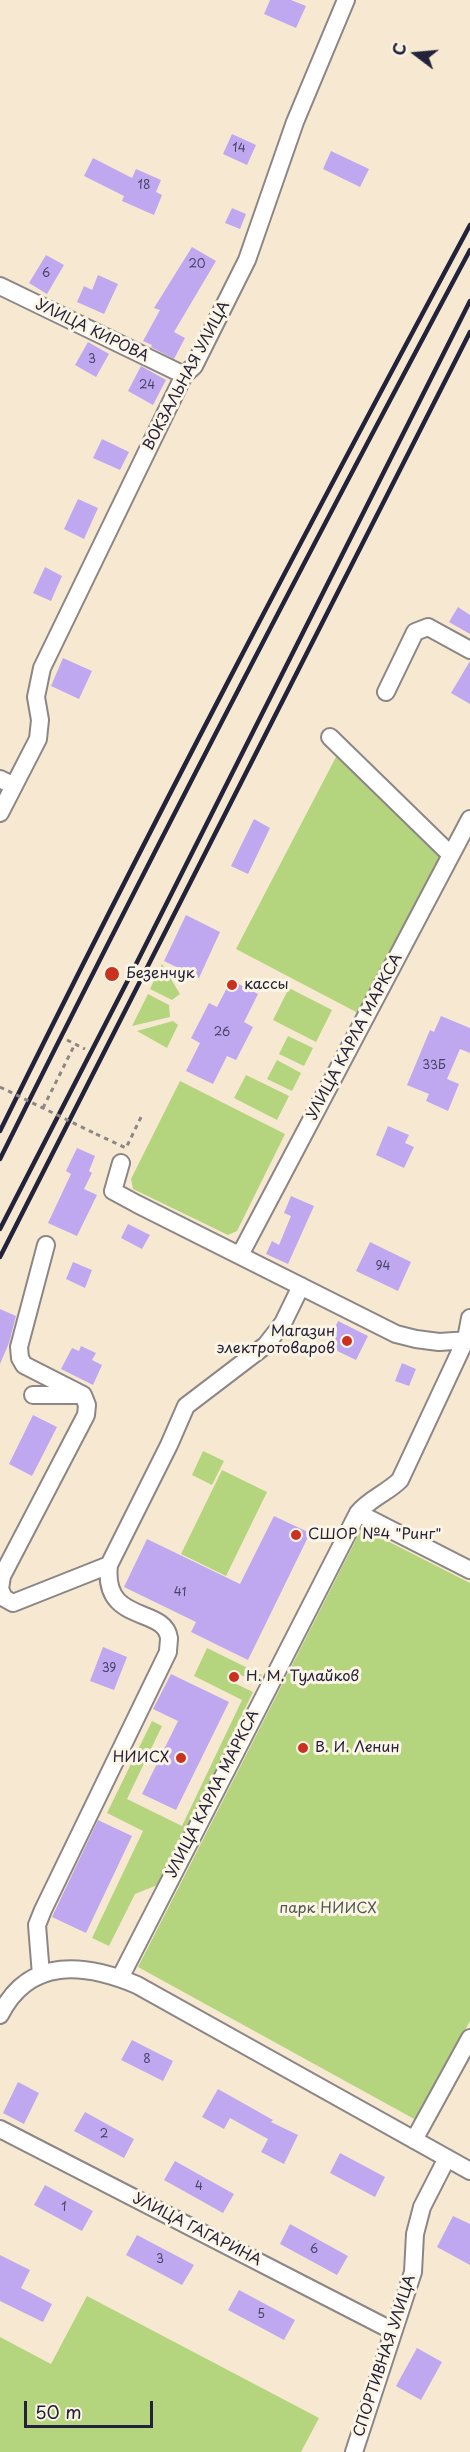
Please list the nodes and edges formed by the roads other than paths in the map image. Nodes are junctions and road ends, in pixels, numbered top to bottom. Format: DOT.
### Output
graph roads {
  1 [pos="346,0"];
  2 [pos="0,286"];
  3 [pos="184,375"];
  4 [pos="470,650"];
  5 [pos="386,692"];
  6 [pos="330,737"];
  7 [pos="7,782"];
  8 [pos="0,813"];
  9 [pos="470,819"];
  10 [pos="451,855"];
  11 [pos="121,1163"];
  12 [pos="46,1245"];
  13 [pos="240,1256"];
  14 [pos="302,1286"];
  15 [pos="470,1318"];
  16 [pos="468,1339"];
  17 [pos="33,1395"];
  18 [pos="83,1395"];
  19 [pos="358,1513"];
  20 [pos="109,1565"];
  21 [pos="470,1570"];
  22 [pos="41,1975"];
  23 [pos="120,1978"];
  24 [pos="0,2015"];
  25 [pos="470,2038"];
  26 [pos="0,2129"];
  27 [pos="414,2140"];
  28 [pos="447,2158"];
  29 [pos="470,2171"];
  30 [pos="393,2331"];
  31 [pos="354,2452"];
  1 -- 3 [label="street, ВОКЗАЛЬНАЯ УЛИЦА"];
  2 -- 3 [label="street, УЛИЦА КИРОВА"];
  3 -- 7 [label="street, ВОКЗАЛЬНАЯ УЛИЦА"];
  4 -- 5 [label="street"];
  6 -- 10 [label="street"];
  7 -- 8 [label="street, ВОКЗАЛЬНАЯ УЛИЦА"];
  9 -- 10 [label="street, УЛИЦА КАРЛА МАРКСА"];
  10 -- 13 [label="street, УЛИЦА КАРЛА МАРКСА"];
  11 -- 13 [label="street"];
  12 -- 18 [label="street"];
  13 -- 14 [label="street"];
  14 -- 16 [label="street"];
  14 -- 20 [label="street"];
  15 -- 16 [label="street, УЛИЦА КАРЛА МАРКСА"];
  16 -- 19 [label="street, УЛИЦА КАРЛА МАРКСА"];
  17 -- 18 [label="street"];
  18 -- 20 [label="street"];
  19 -- 21 [label="street"];
  19 -- 23 [label="street, УЛИЦА КАРЛА МАРКСА"];
  20 -- 22 [label="street"];
  22 -- 23 [label="street"];
  22 -- 24 [label="street"];
  23 -- 27 [label="street"];
  25 -- 27 [label="street"];
  26 -- 30 [label="street, УЛИЦА ГАГАРИНА"];
  27 -- 28 [label="street"];
  28 -- 29 [label="street"];
  28 -- 30 [label="street, СПОРТИВНАЯ УЛИЦА"];
  30 -- 31 [label="street, СПОРТИВНАЯ УЛИЦА"];
}
